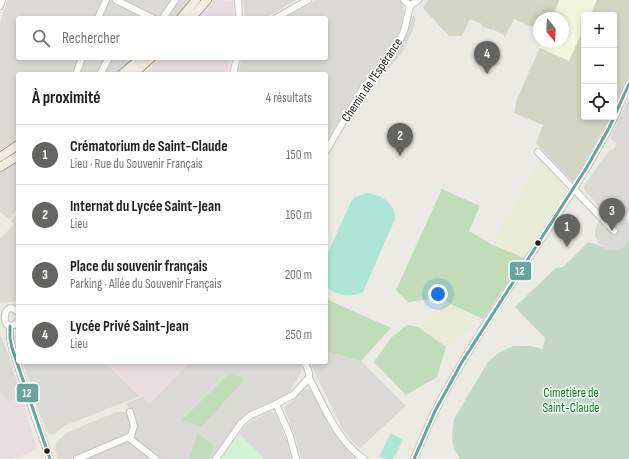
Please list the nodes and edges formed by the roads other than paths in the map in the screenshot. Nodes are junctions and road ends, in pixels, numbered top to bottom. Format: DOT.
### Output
graph roads {
  1 [pos="2,0"];
  2 [pos="106,0"];
  3 [pos="116,0"];
  4 [pos="175,0"];
  5 [pos="196,0"];
  6 [pos="207,0"];
  7 [pos="238,0"];
  8 [pos="308,0"];
  9 [pos="404,0"];
  10 [pos="418,0"];
  11 [pos="0,6"];
  12 [pos="410,6"];
  13 [pos="99,16"];
  14 [pos="148,16"];
  15 [pos="164,16"];
  16 [pos="183,16"];
  17 [pos="193,16"];
  18 [pos="239,16"];
  19 [pos="280,16"];
  20 [pos="81,60"];
  21 [pos="108,60"];
  22 [pos="139,60"];
  23 [pos="149,60"];
  24 [pos="236,60"];
  25 [pos="77,72"];
  26 [pos="101,72"];
  27 [pos="124,72"];
  28 [pos="135,72"];
  29 [pos="234,72"];
  30 [pos="629,84"];
  31 [pos="16,146"];
  32 [pos="328,148"];
  33 [pos="538,152"];
  34 [pos="16,157"];
  35 [pos="0,158"];
  36 [pos="0,167"];
  37 [pos="574,188"];
  38 [pos="614,231"];
  39 [pos="16,310"];
  40 [pos="1,312"];
  41 [pos="16,323"];
  42 [pos="10,326"];
  43 [pos="16,361"];
  44 [pos="17,364"];
  45 [pos="306,364"];
  46 [pos="309,378"];
  47 [pos="276,404"];
  48 [pos="130,412"];
  49 [pos="129,438"];
  50 [pos="50,459"];
  51 [pos="77,459"];
  52 [pos="156,459"];
  53 [pos="216,459"];
  54 [pos="296,459"];
  55 [pos="364,459"];
  56 [pos="414,459"];
  1 -- 11 [label="street"];
  2 -- 13 [label="street"];
  3 -- 14 [label="street"];
  4 -- 15 [label="street"];
  5 -- 16 [label="main road"];
  6 -- 17 [label="main road"];
  7 -- 18 [label="street"];
  8 -- 19 [label="street"];
  9 -- 12 [label="street"];
  10 -- 12 [label="street"];
  12 -- 32 [label="street, Chemin de l'Espérance"];
  20 -- 25 [label="street"];
  21 -- 26 [label="street"];
  22 -- 27 [label="main road"];
  23 -- 28 [label="main road"];
  24 -- 29 [label="street"];
  30 -- 37 [label="street"];
  31 -- 35 [label="main road"];
  33 -- 37 [label="street"];
  34 -- 36 [label="main road"];
  37 -- 38 [label="street"];
  37 -- 56 [label="street"];
  39 -- 40 [label="street"];
  40 -- 42 [label="street"];
  41 -- 42 [label="street"];
  42 -- 43 [label="street"];
  44 -- 50 [label="street"];
  45 -- 46 [label="street"];
  46 -- 47 [label="street"];
  46 -- 55 [label="street"];
  47 -- 53 [label="street"];
  47 -- 54 [label="street"];
  48 -- 49 [label="street"];
  49 -- 51 [label="street"];
  49 -- 52 [label="street"];
}
